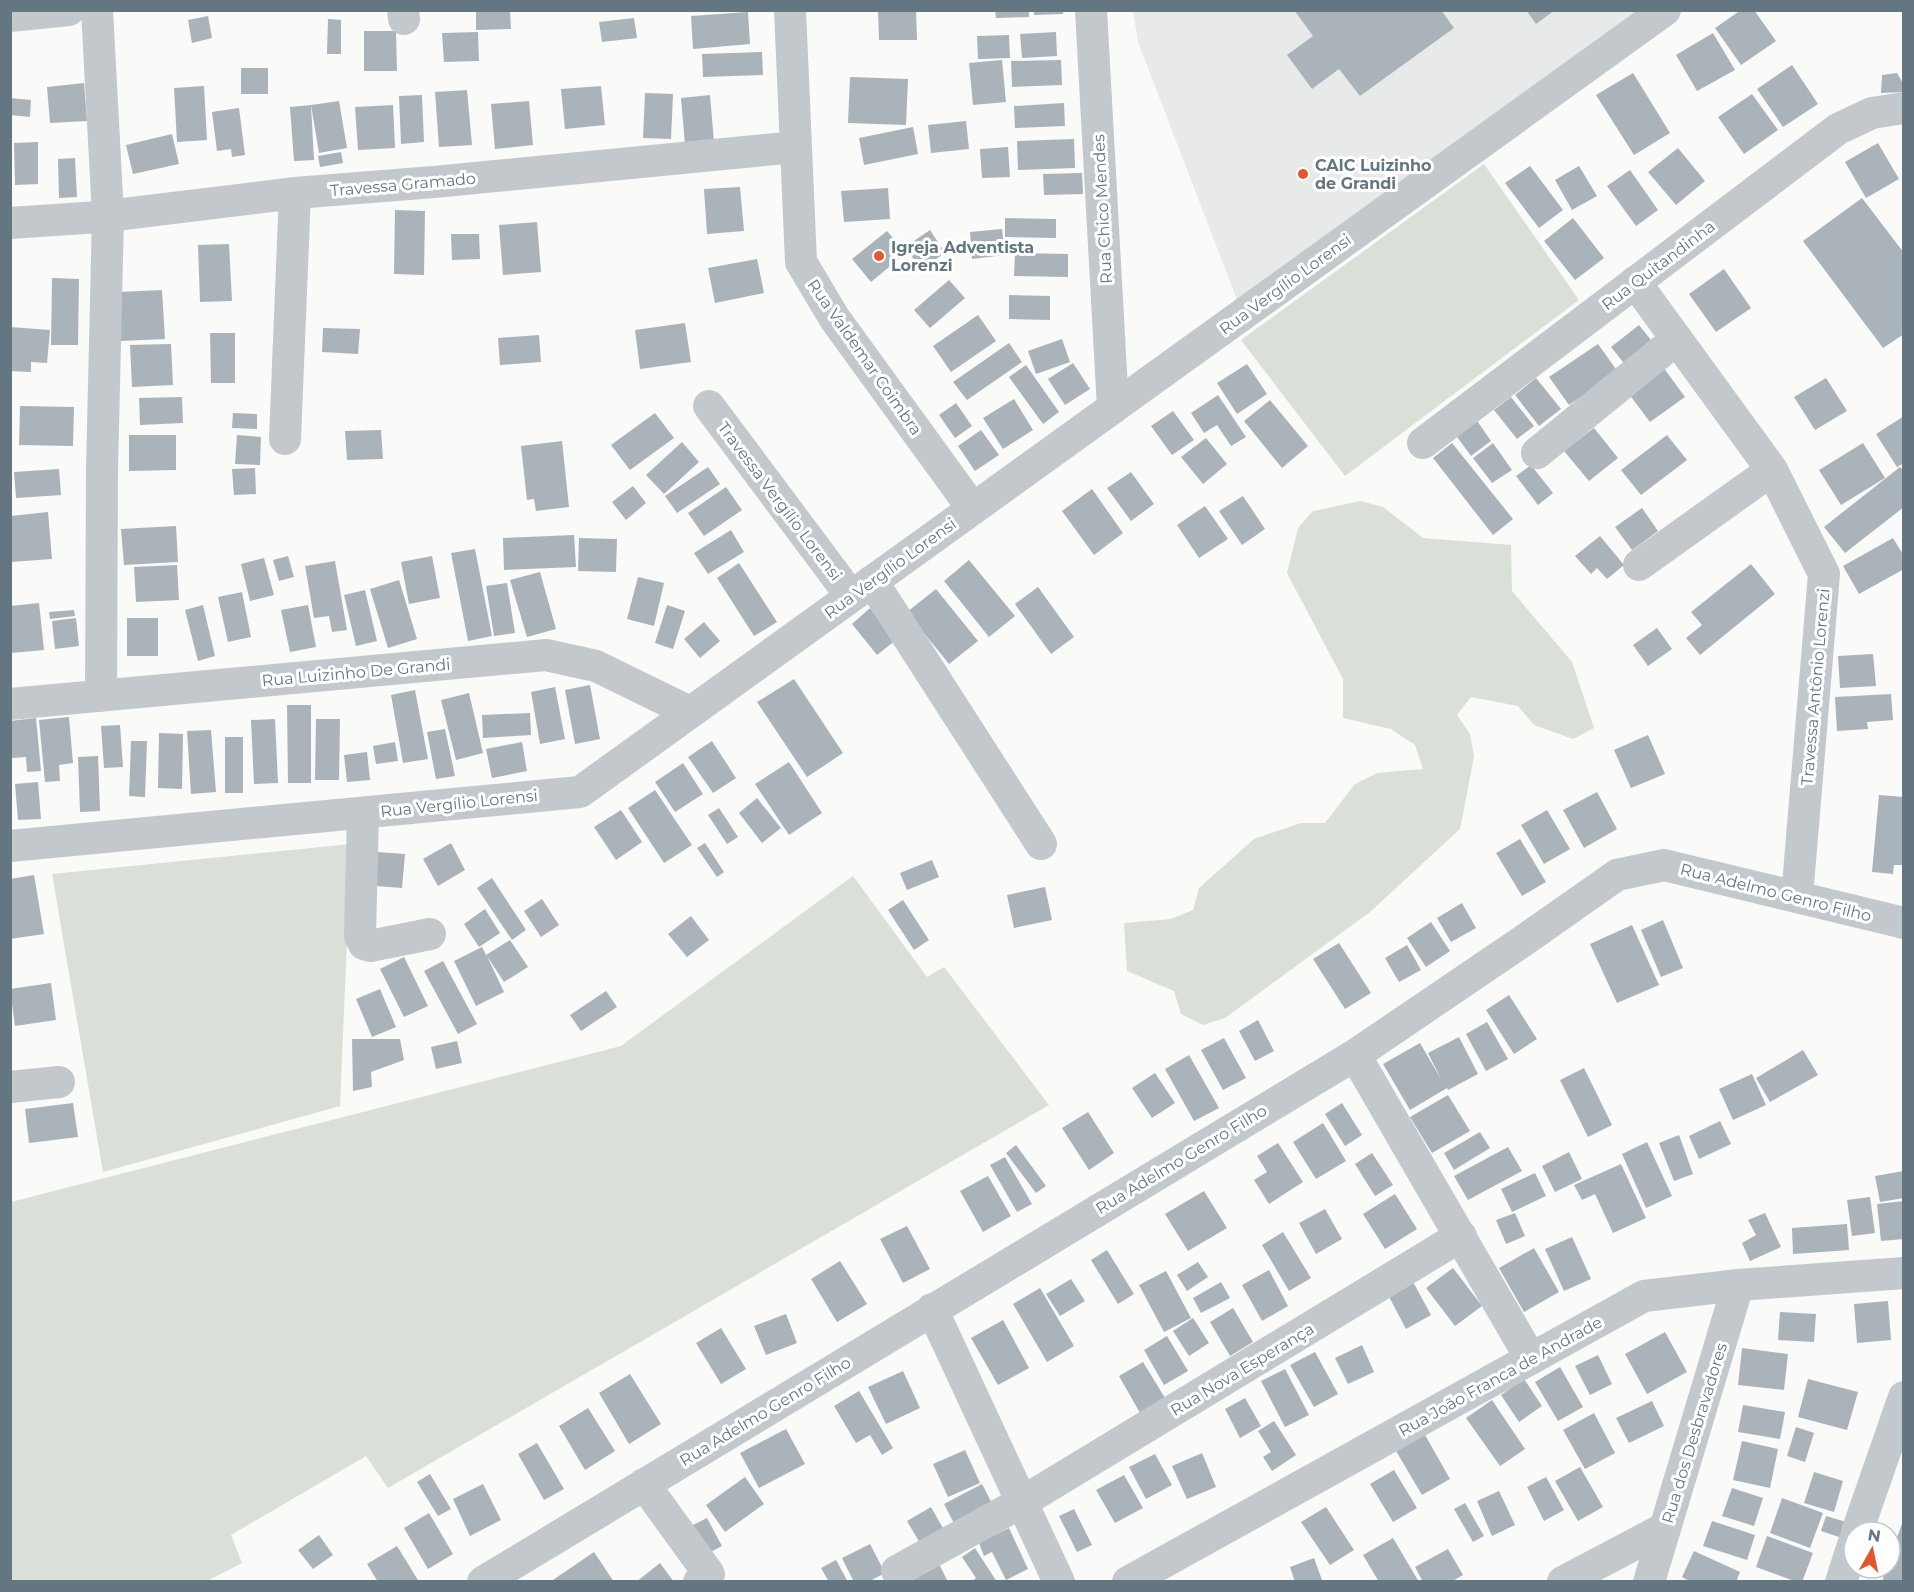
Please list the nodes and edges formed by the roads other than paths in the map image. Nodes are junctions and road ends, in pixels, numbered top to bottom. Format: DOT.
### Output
graph roads {
  1 [pos="69,10"];
  2 [pos="97,10"];
  3 [pos="790,10"];
  4 [pos="1091,10"];
  5 [pos="1665,10"];
  6 [pos="10,16"];
  7 [pos="1904,108"];
  8 [pos="796,147"];
  9 [pos="295,193"];
  10 [pos="108,215"];
  11 [pos="10,223"];
  12 [pos="1635,282"];
  13 [pos="1677,339"];
  14 [pos="709,406"];
  15 [pos="1113,408"];
  16 [pos="285,439"];
  17 [pos="1423,443"];
  18 [pos="1537,453"];
  19 [pos="1772,470"];
  20 [pos="972,509"];
  21 [pos="1639,565"];
  22 [pos="862,588"];
  23 [pos="101,696"];
  24 [pos="10,704"];
  25 [pos="690,712"];
  26 [pos="363,813"];
  27 [pos="1041,844"];
  28 [pos="10,846"];
  29 [pos="1797,897"];
  30 [pos="1904,923"];
  31 [pos="430,934"];
  32 [pos="1354,1055"];
  33 [pos="59,1082"];
  34 [pos="10,1087"];
  35 [pos="1461,1236"];
  36 [pos="1904,1273"];
  37 [pos="1738,1285"];
  38 [pos="932,1310"];
  39 [pos="1531,1359"];
  40 [pos="1904,1397"];
  41 [pos="644,1484"];
  42 [pos="1022,1502"];
  43 [pos="1861,1520"];
  44 [pos="1665,1528"];
  45 [pos="897,1571"];
  46 [pos="483,1581"];
  47 [pos="699,1581"];
  48 [pos="1059,1581"];
  49 [pos="1128,1581"];
  50 [pos="1563,1581"];
  51 [pos="1649,1581"];
  1 -- 6 [label="street"];
  2 -- 10 [label="street"];
  3 -- 8 [label="street, Rua Valdemar Coimbra"];
  4 -- 15 [label="street, Rua Chico Mendes"];
  5 -- 15 [label="street, Rua Vergílio Lorensi"];
  7 -- 12 [label="street, Rua Quitandinha"];
  8 -- 9 [label="street, Travessa Gramado"];
  8 -- 20 [label="street, Rua Valdemar Coimbra"];
  9 -- 10 [label="street, Travessa Gramado"];
  9 -- 16 [label="street"];
  10 -- 11 [label="street, Travessa Gramado"];
  10 -- 23 [label="street"];
  12 -- 13 [label="street, Travessa Antônio Lorenzi"];
  12 -- 17 [label="street, Rua Quitandinha"];
  13 -- 18 [label="street"];
  13 -- 19 [label="street, Travessa Antônio Lorenzi"];
  14 -- 22 [label="street, Travessa Vergílio Lorensi"];
  15 -- 20 [label="street, Rua Vergílio Lorensi"];
  19 -- 21 [label="street"];
  19 -- 29 [label="street, Travessa Antônio Lorenzi"];
  20 -- 22 [label="street, Rua Vergílio Lorensi"];
  22 -- 25 [label="street, Rua Vergílio Lorensi"];
  22 -- 27 [label="street, Travessa Vergílio Lorensi"];
  23 -- 24 [label="street, Rua Luizinho De Grandi"];
  23 -- 25 [label="street, Rua Luizinho De Grandi"];
  25 -- 26 [label="street, Rua Vergílio Lorensi"];
  26 -- 28 [label="street, Rua Vergílio Lorensi"];
  26 -- 31 [label="street"];
  29 -- 30 [label="street, Rua Adelmo Genro Filho"];
  29 -- 32 [label="street, Rua Adelmo Genro Filho"];
  32 -- 35 [label="street"];
  32 -- 38 [label="street, Rua Adelmo Genro Filho"];
  33 -- 34 [label="street"];
  35 -- 39 [label="street"];
  35 -- 42 [label="street, Rua Nova Esperança"];
  36 -- 37 [label="street, Rua João Franca de Andrade"];
  37 -- 39 [label="street, Rua João Franca de Andrade"];
  37 -- 44 [label="street, Rua dos Desbravadores"];
  38 -- 41 [label="street, Rua Adelmo Genro Filho"];
  38 -- 42 [label="street"];
  39 -- 49 [label="street, Rua João Franca de Andrade"];
  40 -- 43 [label="street"];
  41 -- 46 [label="street, Rua Adelmo Genro Filho"];
  41 -- 47 [label="street"];
  42 -- 45 [label="street, Rua Nova Esperança"];
  42 -- 48 [label="street"];
  44 -- 50 [label="street"];
  44 -- 51 [label="street, Rua dos Desbravadores"];
}
